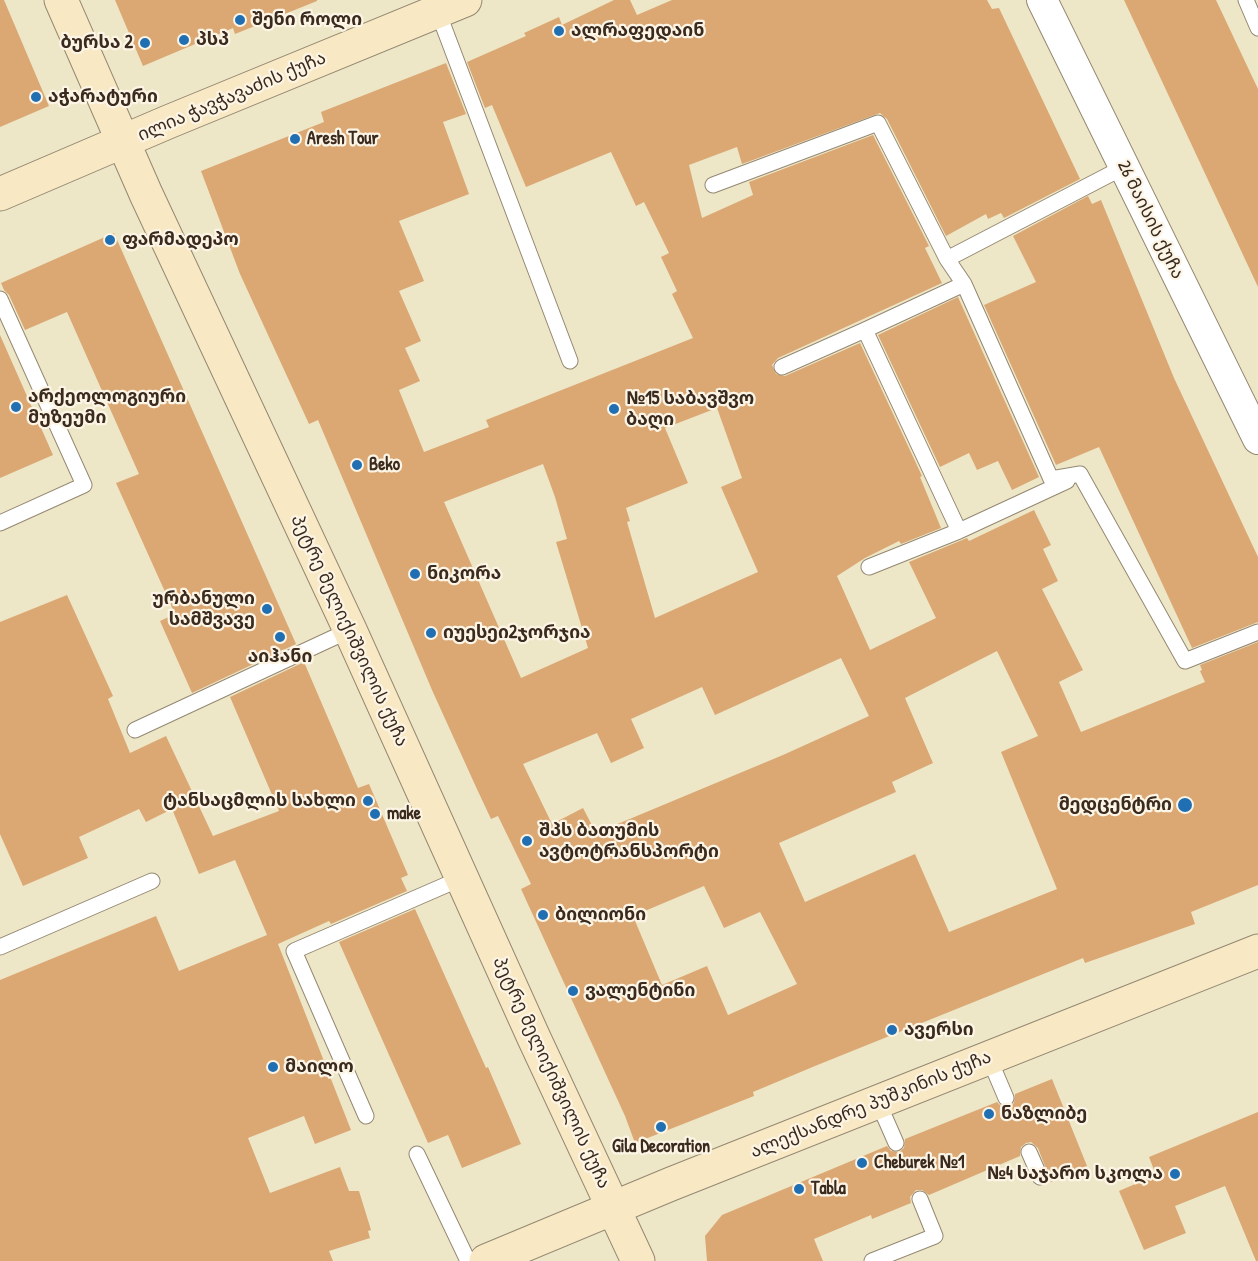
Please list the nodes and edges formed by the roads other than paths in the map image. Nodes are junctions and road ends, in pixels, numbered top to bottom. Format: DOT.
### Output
graph roads {
  1 [pos="61,0"];
  2 [pos="1246,0"];
  3 [pos="1048,4"];
  4 [pos="452,6"];
  5 [pos="1258,28"];
  6 [pos="124,142"];
  7 [pos="1124,167"];
  8 [pos="712,185"];
  9 [pos="0,194"];
  10 [pos="947,259"];
  11 [pos="964,284"];
  12 [pos="0,299"];
  13 [pos="865,330"];
  14 [pos="570,362"];
  15 [pos="782,367"];
  16 [pos="1254,423"];
  17 [pos="1080,474"];
  18 [pos="0,524"];
  19 [pos="959,531"];
  20 [pos="869,567"];
  21 [pos="350,630"];
  22 [pos="1258,632"];
  23 [pos="135,730"];
  24 [pos="462,878"];
  25 [pos="152,881"];
  26 [pos="0,947"];
  27 [pos="1258,951"];
  28 [pos="989,1058"];
  29 [pos="1006,1098"];
  30 [pos="878,1102"];
  31 [pos="366,1116"];
  32 [pos="896,1143"];
  33 [pos="1029,1152"];
  34 [pos="417,1154"];
  35 [pos="1040,1177"];
  36 [pos="920,1199"];
  37 [pos="613,1209"];
  38 [pos="903,1255"];
  39 [pos="468,1261"];
  40 [pos="486,1261"];
  41 [pos="638,1261"];
  42 [pos="872,1261"];
  1 -- 6 [label="street, პეტრე მელიქიშვილის ქუჩა"];
  2 -- 5 [label="lane"];
  3 -- 7 [label="street, 26 მაისის ქუჩა"];
  4 -- 6 [label="street, ილია ჭავჭავაძის ქუჩა"];
  4 -- 14 [label="lane"];
  6 -- 9 [label="street, ილია ჭავჭავაძის ქუჩა"];
  6 -- 21 [label="street, პეტრე მელიქიშვილის ქუჩა"];
  7 -- 10 [label="lane"];
  7 -- 16 [label="street, 26 მაისის ქუჩა"];
  8 -- 10 [label="lane"];
  10 -- 11 [label="lane"];
  11 -- 13 [label="lane"];
  11 -- 17 [label="lane"];
  12 -- 18 [label="lane"];
  13 -- 15 [label="lane"];
  13 -- 19 [label="lane"];
  17 -- 19 [label="lane"];
  17 -- 22 [label="lane"];
  19 -- 20 [label="lane"];
  21 -- 23 [label="lane"];
  21 -- 24 [label="street, პეტრე მელიქიშვილის ქუჩა"];
  24 -- 31 [label="lane"];
  24 -- 37 [label="street, პეტრე მელიქიშვილის ქუჩა"];
  25 -- 26 [label="lane"];
  27 -- 28 [label="street, ალექსანდრე პუშკინის ქუჩა"];
  28 -- 29 [label="lane"];
  28 -- 30 [label="street, ალექსანდრე პუშკინის ქუჩა"];
  30 -- 32 [label="lane"];
  30 -- 37 [label="street, ალექსანდრე პუშკინის ქუჩა"];
  33 -- 35 [label="lane"];
  34 -- 39 [label="lane"];
  36 -- 38 [label="lane"];
  37 -- 40 [label="street, ალექსანდრე პუშკინის ქუჩა"];
  37 -- 41 [label="street, პეტრე მელიქიშვილის ქუჩა"];
  38 -- 42 [label="lane"];
}
